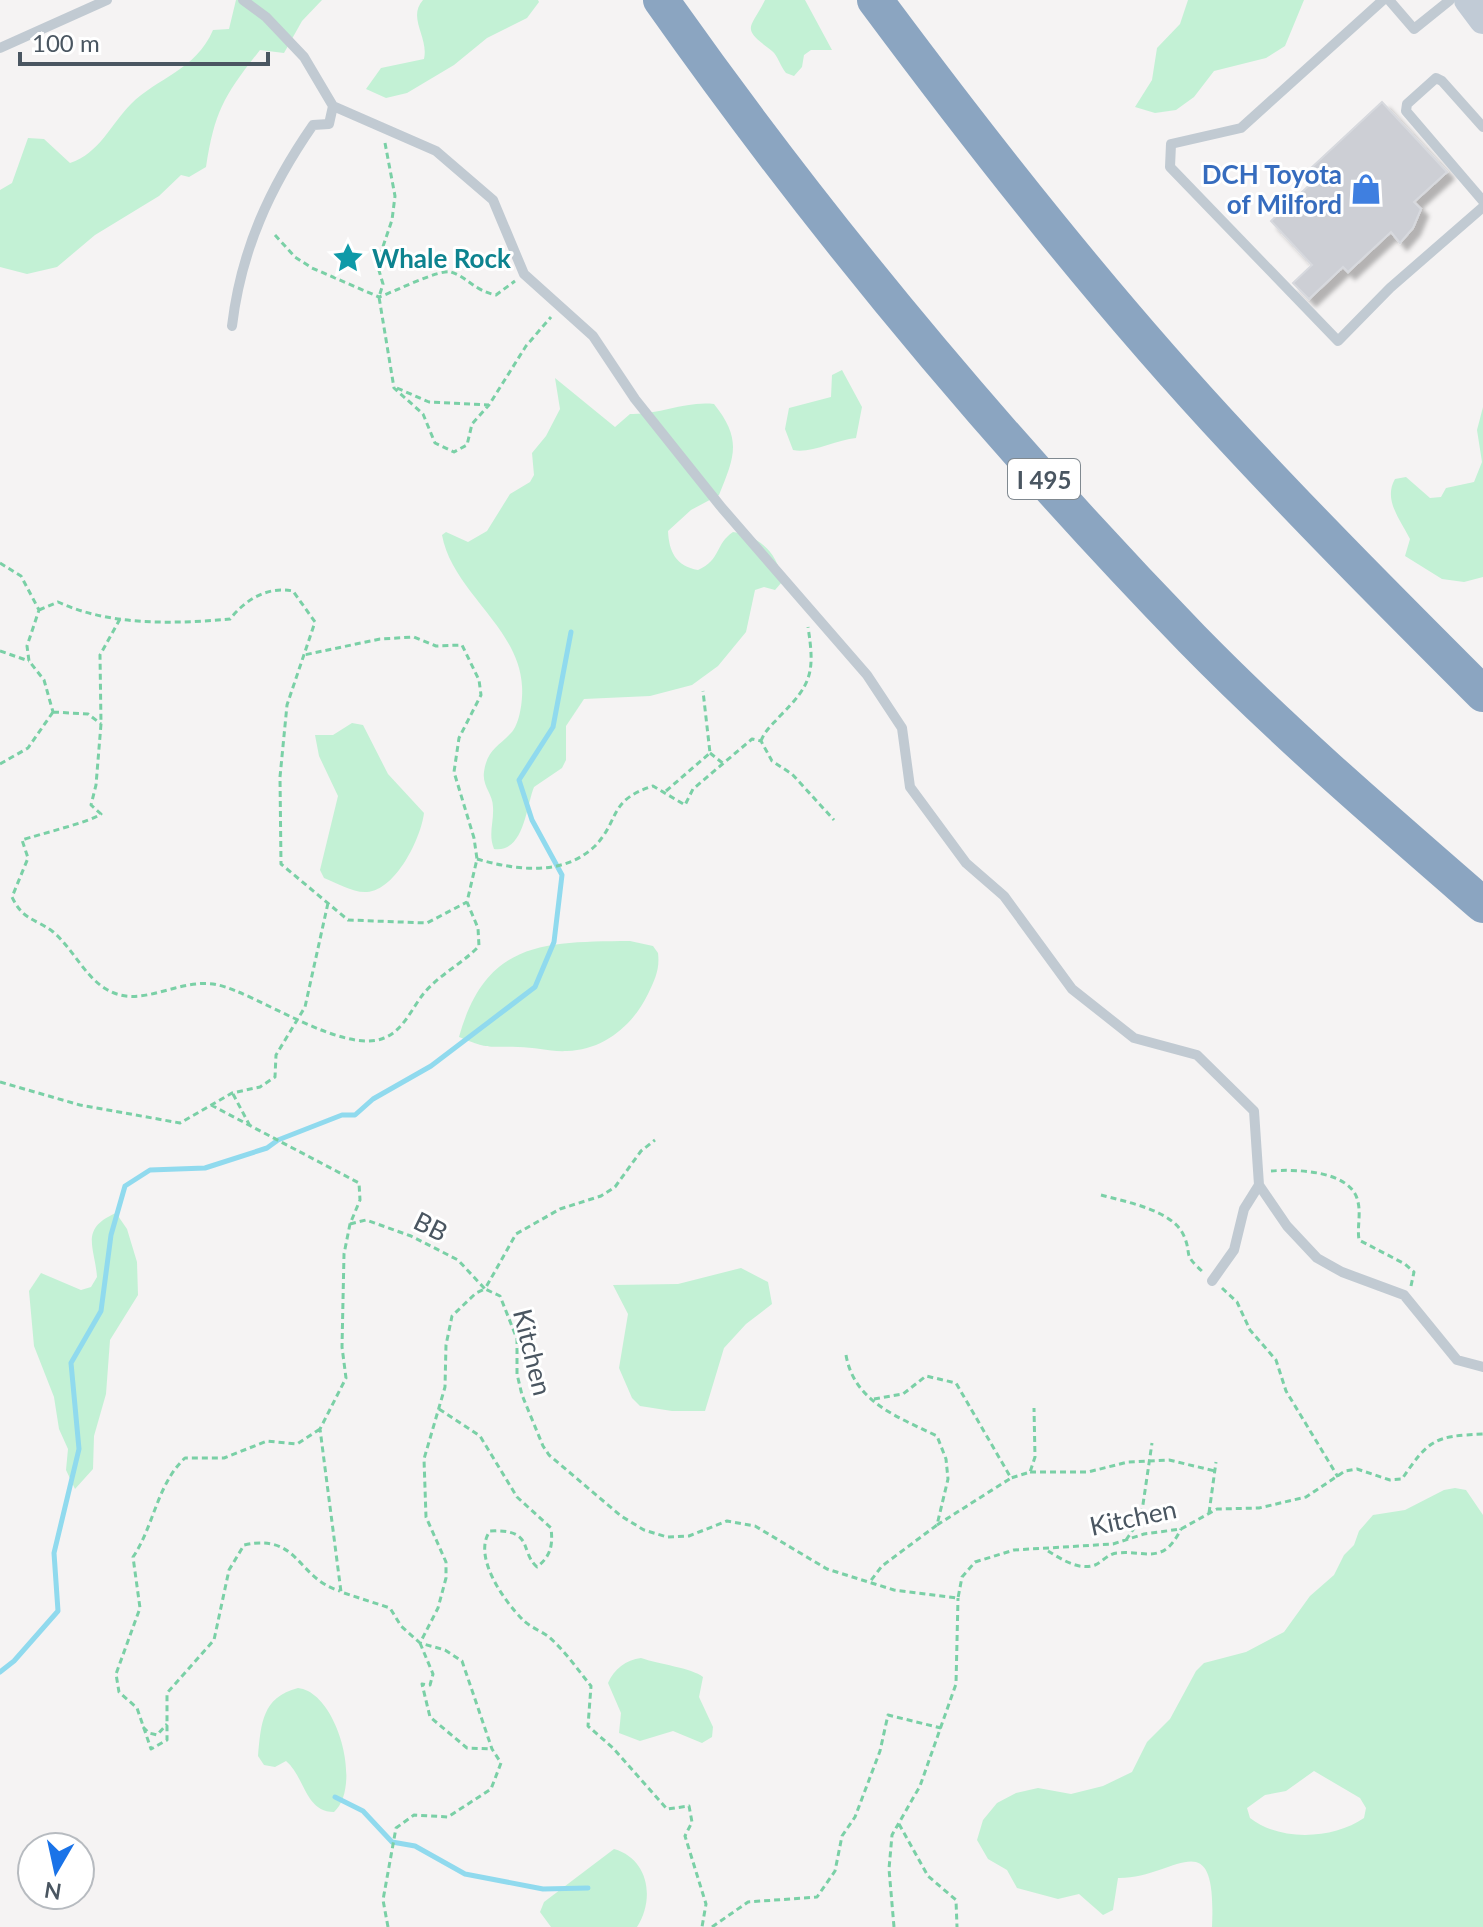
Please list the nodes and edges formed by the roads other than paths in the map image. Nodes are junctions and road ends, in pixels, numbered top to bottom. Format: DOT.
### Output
graph roads {
  1 [pos="107,0"];
  2 [pos="243,0"];
  3 [pos="661,0"];
  4 [pos="875,0"];
  5 [pos="1386,0"];
  6 [pos="1472,6"];
  7 [pos="0,48"];
  8 [pos="333,106"];
  9 [pos="1483,127"];
  10 [pos="1483,204"];
  11 [pos="232,326"];
  12 [pos="1483,694"];
  13 [pos="1483,905"];
  14 [pos="1259,1181"];
  15 [pos="1212,1281"];
  16 [pos="1483,1367"];
  1 -- 7 [label="lane"];
  2 -- 8 [label="lane"];
  3 -- 13 [label="highway, I 495"];
  4 -- 12 [label="highway"];
  5 -- 6 [label="lane"];
  5 -- 10 [label="lane"];
  8 -- 11 [label="lane"];
  8 -- 14 [label="lane"];
  9 -- 10 [label="lane"];
  14 -- 15 [label="lane"];
  14 -- 16 [label="lane"];
}
